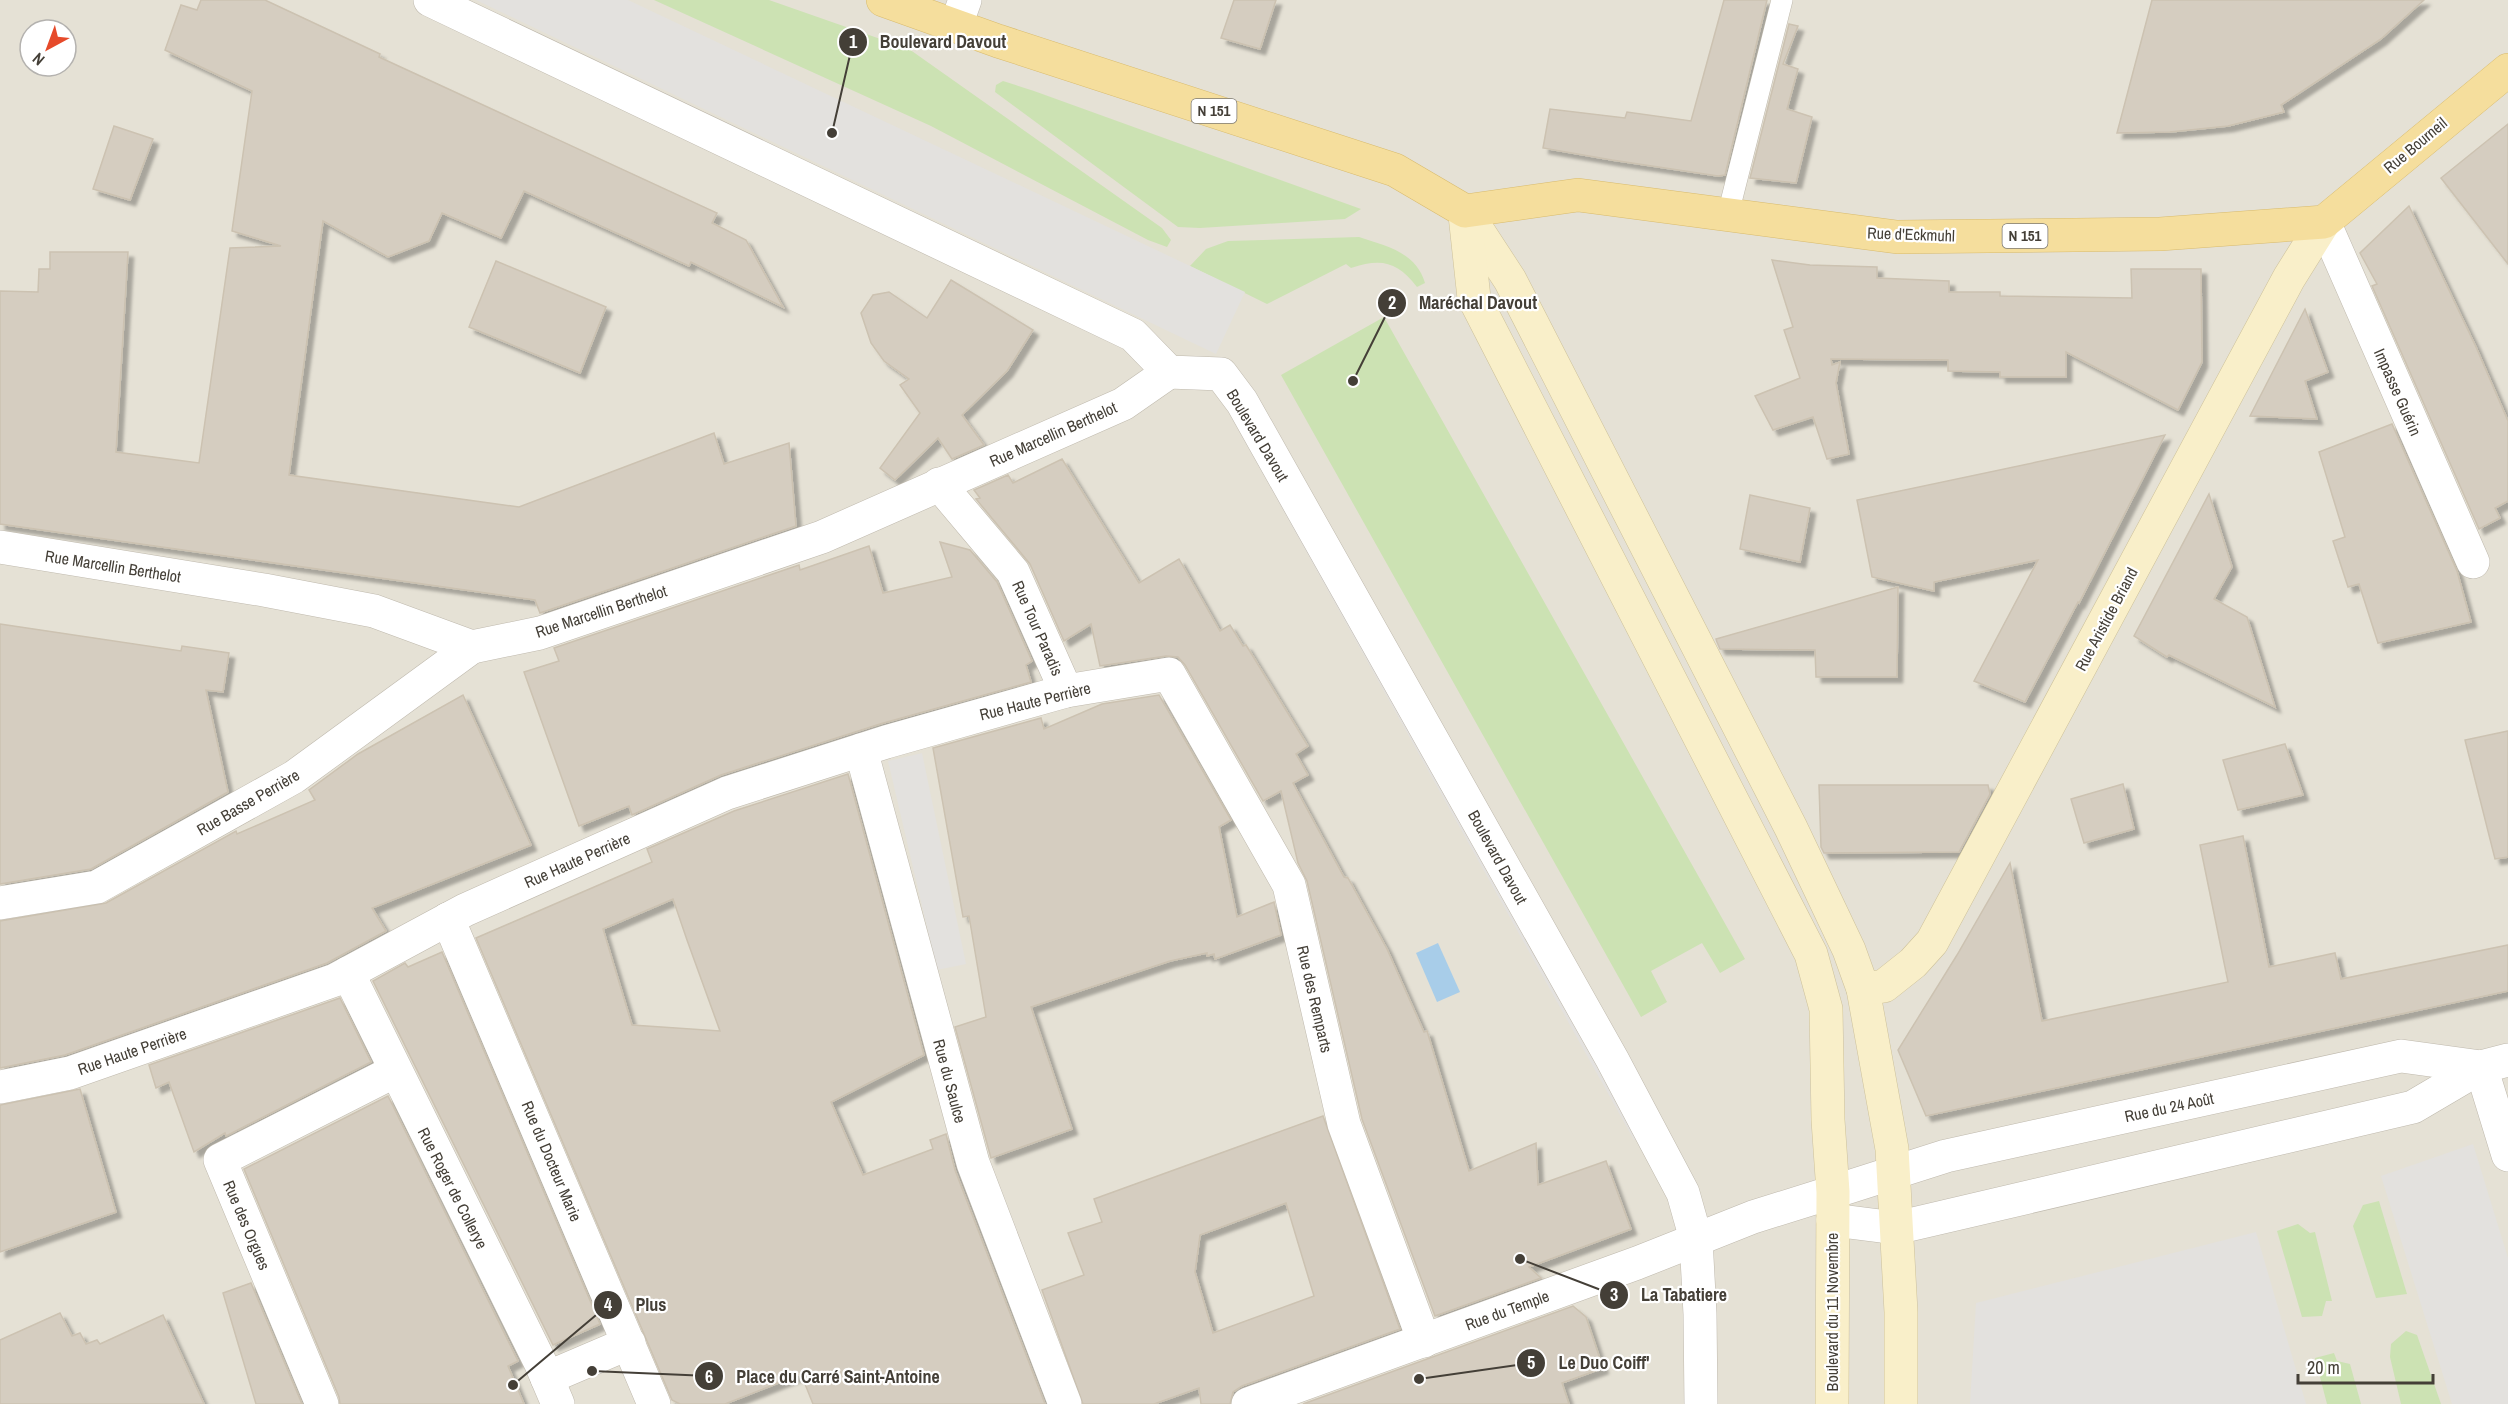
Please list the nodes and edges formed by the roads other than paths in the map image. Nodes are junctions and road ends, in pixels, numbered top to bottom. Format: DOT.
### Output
graph roads {
  1 [pos="430,0"];
  2 [pos="883,0"];
  3 [pos="1782,0"];
  4 [pos="961,13"];
  5 [pos="2508,70"];
  6 [pos="1465,211"];
  7 [pos="1728,214"];
  8 [pos="2324,222"];
  9 [pos="1169,372"];
  10 [pos="939,484"];
  11 [pos="0,547"];
  12 [pos="2473,562"];
  13 [pos="472,647"];
  14 [pos="1169,674"];
  15 [pos="1066,691"];
  16 [pos="861,750"];
  17 [pos="0,903"];
  18 [pos="448,919"];
  19 [pos="1811,954"];
  20 [pos="348,973"];
  21 [pos="1863,989"];
  22 [pos="2495,1064"];
  23 [pos="395,1071"];
  24 [pos="0,1087"];
  25 [pos="2508,1155"];
  26 [pos="1894,1173"];
  27 [pos="1833,1206"];
  28 [pos="1896,1228"];
  29 [pos="1696,1239"];
  30 [pos="1424,1341"];
  31 [pos="629,1343"];
  32 [pos="553,1391"];
  33 [pos="322,1404"];
  34 [pos="654,1404"];
  35 [pos="1065,1404"];
  36 [pos="1248,1404"];
  37 [pos="1701,1404"];
  38 [pos="1832,1404"];
  39 [pos="1901,1404"];
  1 -- 9 [label="street"];
  2 -- 4 [label="main road, N 151"];
  3 -- 7 [label="lane"];
  4 -- 6 [label="main road, N 151"];
  5 -- 8 [label="main road, Rue Bourneil"];
  6 -- 7 [label="main road, Rue d'Eckmuhl / N 151"];
  6 -- 19 [label="main road"];
  6 -- 21 [label="main road"];
  7 -- 8 [label="main road, Rue d'Eckmuhl / N 151"];
  8 -- 12 [label="street, Impasse Guérin"];
  8 -- 21 [label="main road, Rue Aristide Briand"];
  9 -- 10 [label="street, Rue Marcellin Berthelot"];
  9 -- 29 [label="street, Boulevard Davout"];
  10 -- 13 [label="street, Rue Marcellin Berthelot"];
  10 -- 15 [label="street, Rue Tour Paradis"];
  11 -- 13 [label="street, Rue Marcellin Berthelot"];
  13 -- 17 [label="street, Rue Basse Perrière"];
  14 -- 15 [label="street, Rue Haute Perrière"];
  14 -- 30 [label="street, Rue des Remparts"];
  15 -- 16 [label="street, Rue Haute Perrière"];
  16 -- 18 [label="street, Rue Haute Perrière"];
  16 -- 35 [label="street, Rue du Saulce"];
  18 -- 20 [label="street, Rue Haute Perrière"];
  18 -- 31 [label="street, Rue du Docteur Marie"];
  19 -- 21 [label="main road"];
  19 -- 27 [label="main road"];
  20 -- 23 [label="street, Rue Roger de Collerye"];
  20 -- 24 [label="street, Rue Haute Perrière"];
  21 -- 26 [label="main road"];
  22 -- 25 [label="street"];
  22 -- 26 [label="street, Rue du 24 Août"];
  22 -- 28 [label="street"];
  23 -- 32 [label="street, Rue Roger de Collerye"];
  23 -- 33 [label="street, Rue des Orgues"];
  26 -- 27 [label="street, Rue du 24 Août"];
  26 -- 28 [label="main road"];
  27 -- 28 [label="street"];
  27 -- 29 [label="street, Rue du Temple"];
  27 -- 38 [label="main road, Boulevard du 11 Novembre"];
  28 -- 39 [label="main road"];
  29 -- 30 [label="street, Rue du Temple"];
  29 -- 37 [label="street"];
  30 -- 36 [label="street, Rue du Temple"];
  31 -- 32 [label="street"];
  31 -- 34 [label="street, Rue du Docteur Marie"];
}
